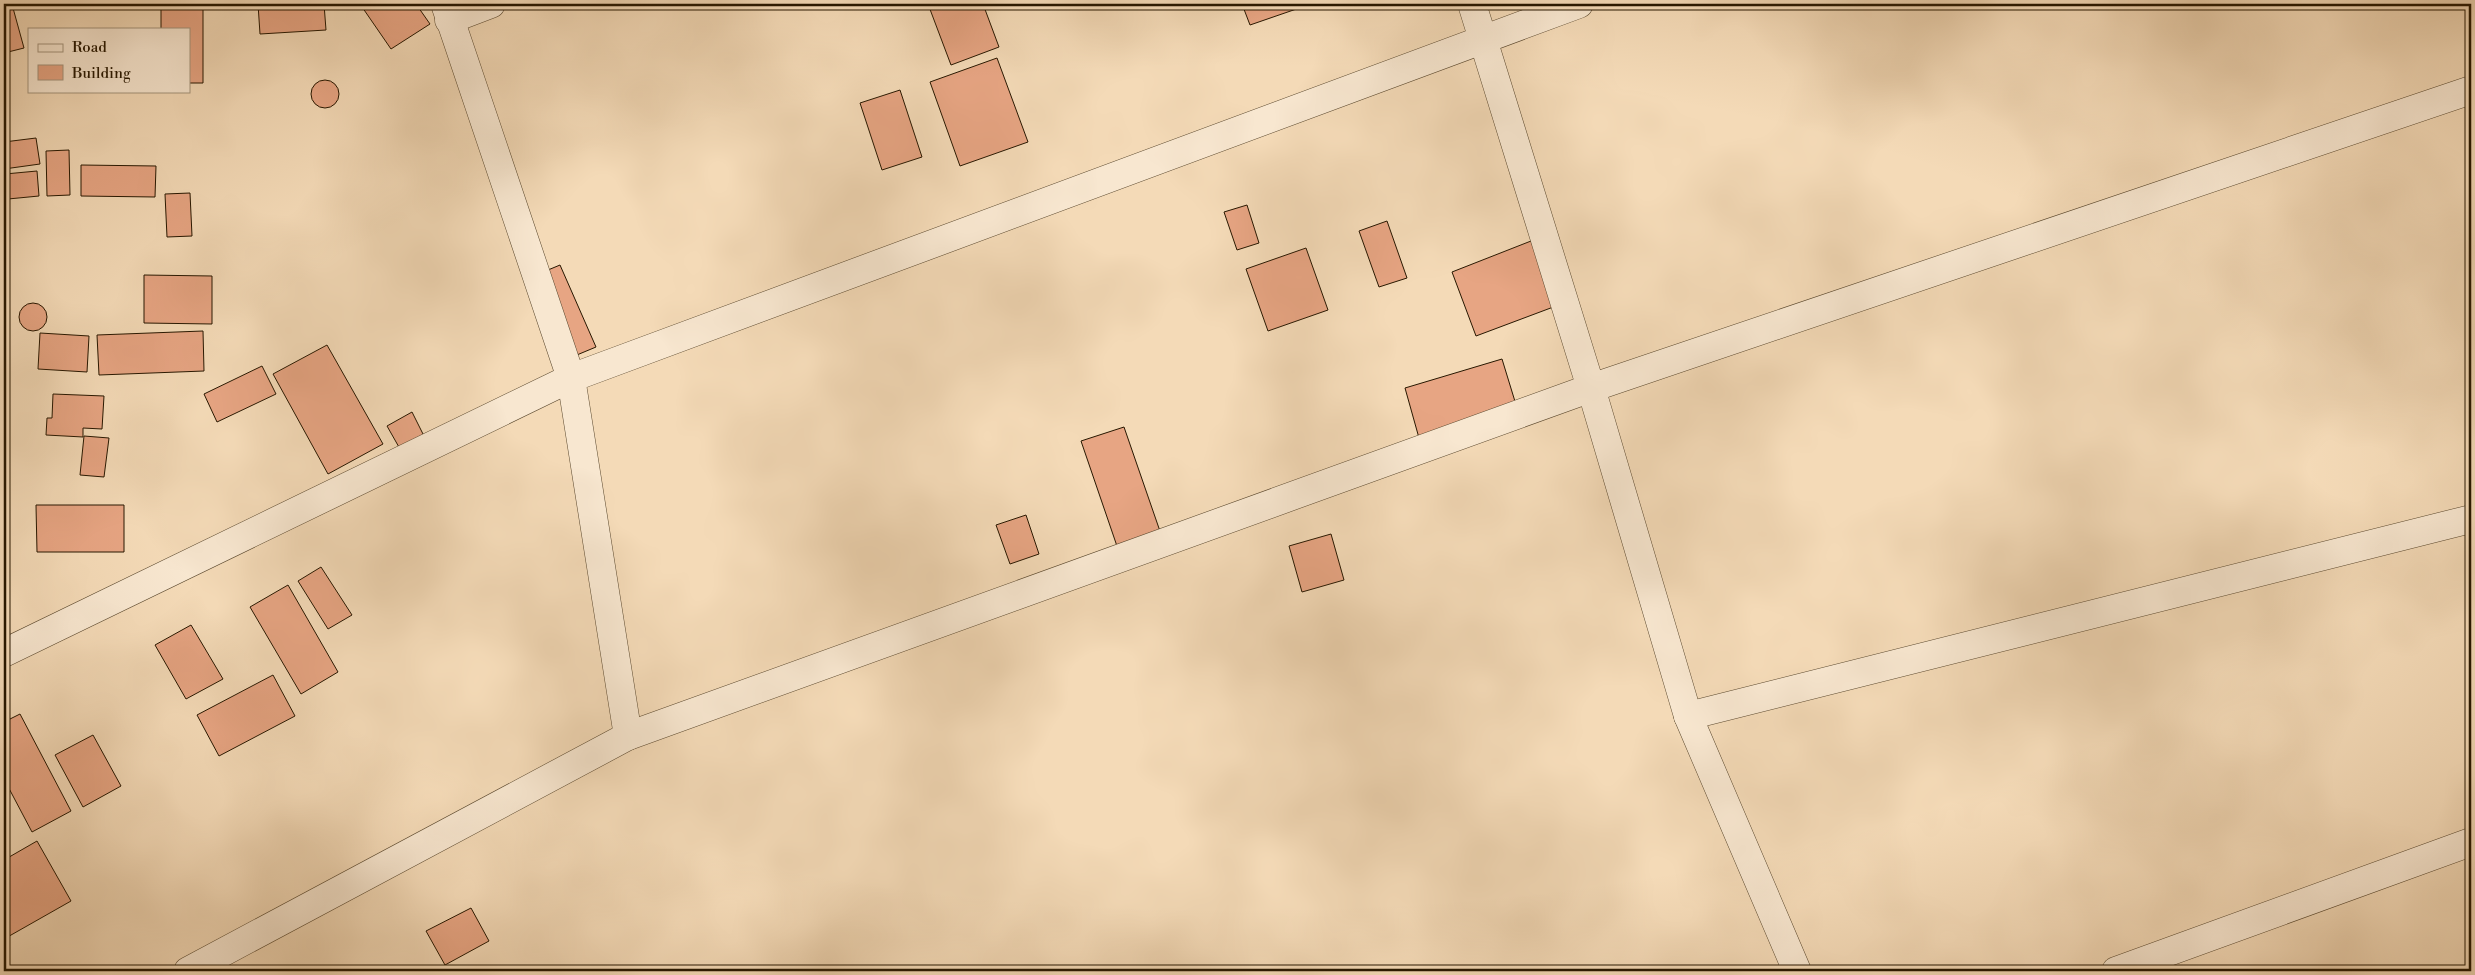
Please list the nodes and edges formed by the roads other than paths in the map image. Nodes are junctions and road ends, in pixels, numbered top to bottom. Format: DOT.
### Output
graph roads {
  1 [pos="491,4"];
  2 [pos="1472,4"];
  3 [pos="1579,4"];
  4 [pos="447,12"];
  5 [pos="1485,40"];
  6 [pos="2471,90"];
  7 [pos="571,378"];
  8 [pos="1590,388"];
  9 [pos="2471,519"];
  10 [pos="4,653"];
  11 [pos="1688,716"];
  12 [pos="628,736"];
  13 [pos="2471,842"];
  14 [pos="188,971"];
  15 [pos="1797,971"];
  16 [pos="2116,971"];
  1 -- 4 [label="street"];
  2 -- 5 [label="street"];
  3 -- 5 [label="street"];
  4 -- 7 [label="street"];
  5 -- 7 [label="street"];
  5 -- 8 [label="street"];
  6 -- 8 [label="street"];
  7 -- 10 [label="street"];
  7 -- 12 [label="street"];
  8 -- 11 [label="street"];
  8 -- 12 [label="street"];
  9 -- 11 [label="street"];
  11 -- 15 [label="street"];
  12 -- 14 [label="street"];
  13 -- 16 [label="street"];
}
